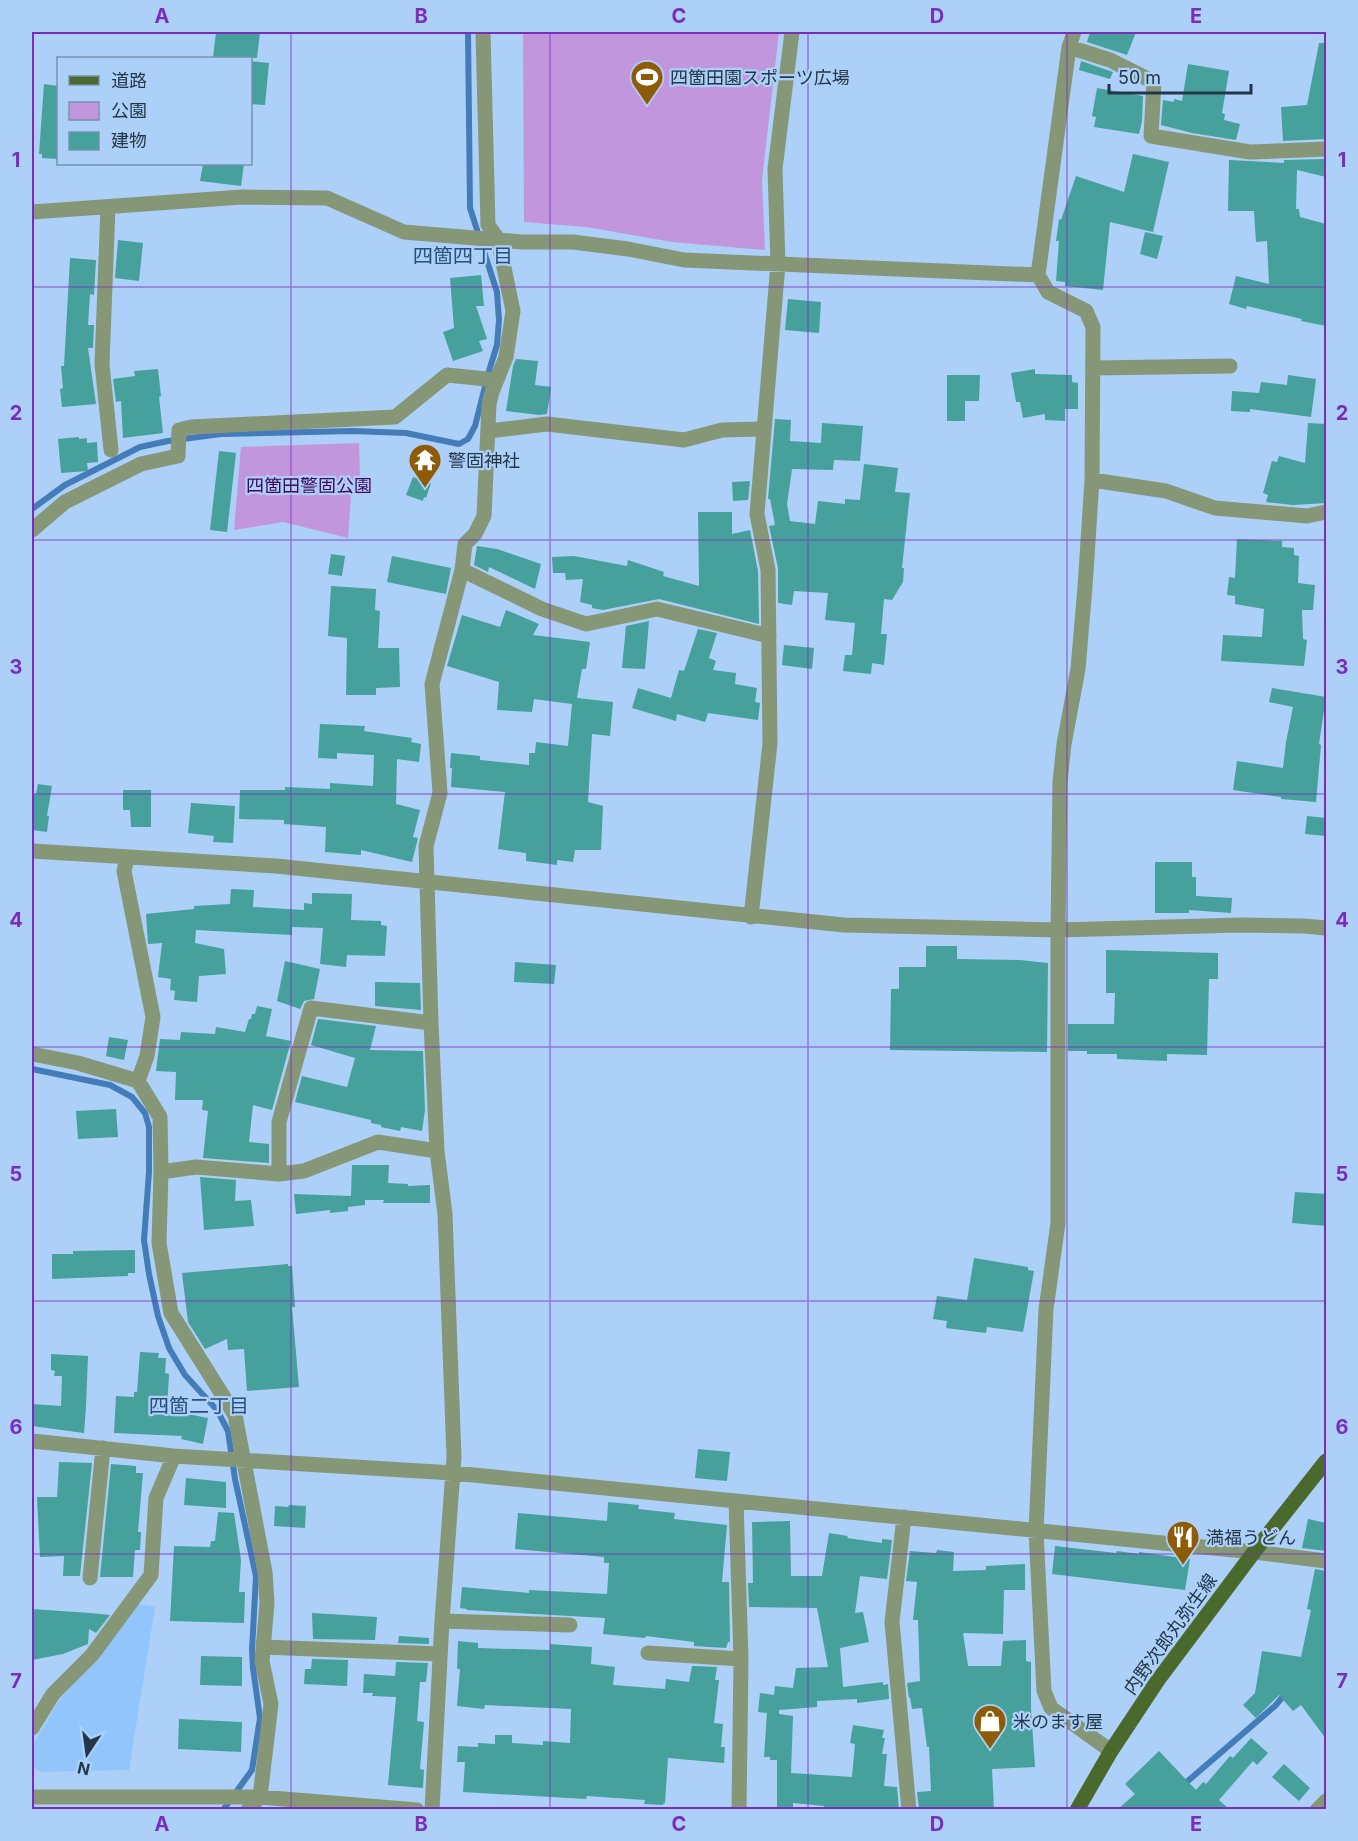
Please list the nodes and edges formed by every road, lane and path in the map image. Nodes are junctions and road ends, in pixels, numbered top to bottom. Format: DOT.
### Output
graph roads {
  1 [pos="483,32"];
  2 [pos="792,32"];
  3 [pos="1074,32"];
  4 [pos="1069,47"];
  5 [pos="1326,149"];
  6 [pos="108,207"];
  7 [pos="32,212"];
  8 [pos="493,239"];
  9 [pos="778,264"];
  10 [pos="1038,275"];
  11 [pos="1230,366"];
  12 [pos="1093,368"];
  13 [pos="496,380"];
  14 [pos="763,429"];
  15 [pos="489,431"];
  16 [pos="111,450"];
  17 [pos="1092,480"];
  18 [pos="1326,512"];
  19 [pos="32,530"];
  20 [pos="462,570"];
  21 [pos="769,636"];
  22 [pos="32,851"];
  23 [pos="127,858"];
  24 [pos="428,883"];
  25 [pos="751,917"];
  26 [pos="1326,928"];
  27 [pos="1058,930"];
  28 [pos="431,1023"];
  29 [pos="32,1054"];
  30 [pos="138,1081"];
  31 [pos="437,1151"];
  32 [pos="162,1172"];
  33 [pos="279,1174"];
  34 [pos="32,1441"];
  35 [pos="103,1448"];
  36 [pos="174,1456"];
  37 [pos="243,1460"];
  38 [pos="1326,1461"];
  39 [pos="453,1473"];
  40 [pos="736,1500"];
  41 [pos="904,1517"];
  42 [pos="1036,1531"];
  43 [pos="1254,1552"];
  44 [pos="1326,1562"];
  45 [pos="90,1578"];
  46 [pos="442,1621"];
  47 [pos="570,1625"];
  48 [pos="263,1647"];
  49 [pos="648,1653"];
  50 [pos="440,1654"];
  51 [pos="741,1659"];
  52 [pos="32,1728"];
  53 [pos="1111,1751"];
  54 [pos="32,1797"];
  55 [pos="253,1801"];
  56 [pos="1326,1801"];
  57 [pos="142,1803"];
  58 [pos="417,1809"];
  59 [pos="432,1809"];
  60 [pos="739,1809"];
  61 [pos="909,1809"];
  62 [pos="1077,1809"];
  63 [pos="1317,1809"];
  1 -- 8 [label="street"];
  2 -- 9 [label="street"];
  3 -- 4 [label="street"];
  4 -- 5 [label="street"];
  4 -- 10 [label="street"];
  6 -- 7 [label="street"];
  6 -- 8 [label="street"];
  6 -- 16 [label="street"];
  8 -- 9 [label="street"];
  8 -- 13 [label="street"];
  9 -- 10 [label="street"];
  9 -- 14 [label="street"];
  10 -- 12 [label="street"];
  11 -- 12 [label="street"];
  12 -- 17 [label="street"];
  13 -- 15 [label="street"];
  13 -- 19 [label="street"];
  14 -- 15 [label="street"];
  14 -- 21 [label="street"];
  15 -- 20 [label="street"];
  17 -- 18 [label="street"];
  17 -- 27 [label="street"];
  20 -- 21 [label="street"];
  20 -- 24 [label="street"];
  21 -- 25 [label="street"];
  22 -- 23 [label="street"];
  23 -- 24 [label="street"];
  23 -- 30 [label="street"];
  24 -- 25 [label="street"];
  24 -- 28 [label="street"];
  25 -- 27 [label="street"];
  26 -- 27 [label="street"];
  27 -- 42 [label="street"];
  28 -- 31 [label="street"];
  28 -- 33 [label="street"];
  29 -- 30 [label="street"];
  30 -- 32 [label="street"];
  31 -- 33 [label="street"];
  31 -- 39 [label="street"];
  32 -- 33 [label="street"];
  32 -- 37 [label="street"];
  34 -- 35 [label="street"];
  35 -- 36 [label="street"];
  35 -- 45 [label="street"];
  36 -- 37 [label="street"];
  36 -- 52 [label="street"];
  37 -- 39 [label="street"];
  37 -- 48 [label="street"];
  38 -- 43 [label="main road, 内野次郎丸弥生線"];
  39 -- 40 [label="street"];
  39 -- 46 [label="street"];
  40 -- 41 [label="street"];
  40 -- 51 [label="street"];
  41 -- 42 [label="street"];
  41 -- 61 [label="street"];
  42 -- 43 [label="street"];
  42 -- 53 [label="street"];
  43 -- 44 [label="street"];
  43 -- 53 [label="main road, 内野次郎丸弥生線"];
  46 -- 47 [label="street"];
  46 -- 50 [label="street"];
  48 -- 50 [label="street"];
  48 -- 55 [label="street"];
  49 -- 51 [label="street"];
  50 -- 59 [label="street"];
  51 -- 60 [label="street"];
  53 -- 62 [label="main road, 内野次郎丸弥生線"];
  54 -- 57 [label="street"];
  55 -- 57 [label="street"];
  55 -- 58 [label="street"];
  56 -- 63 [label="street"];
}
